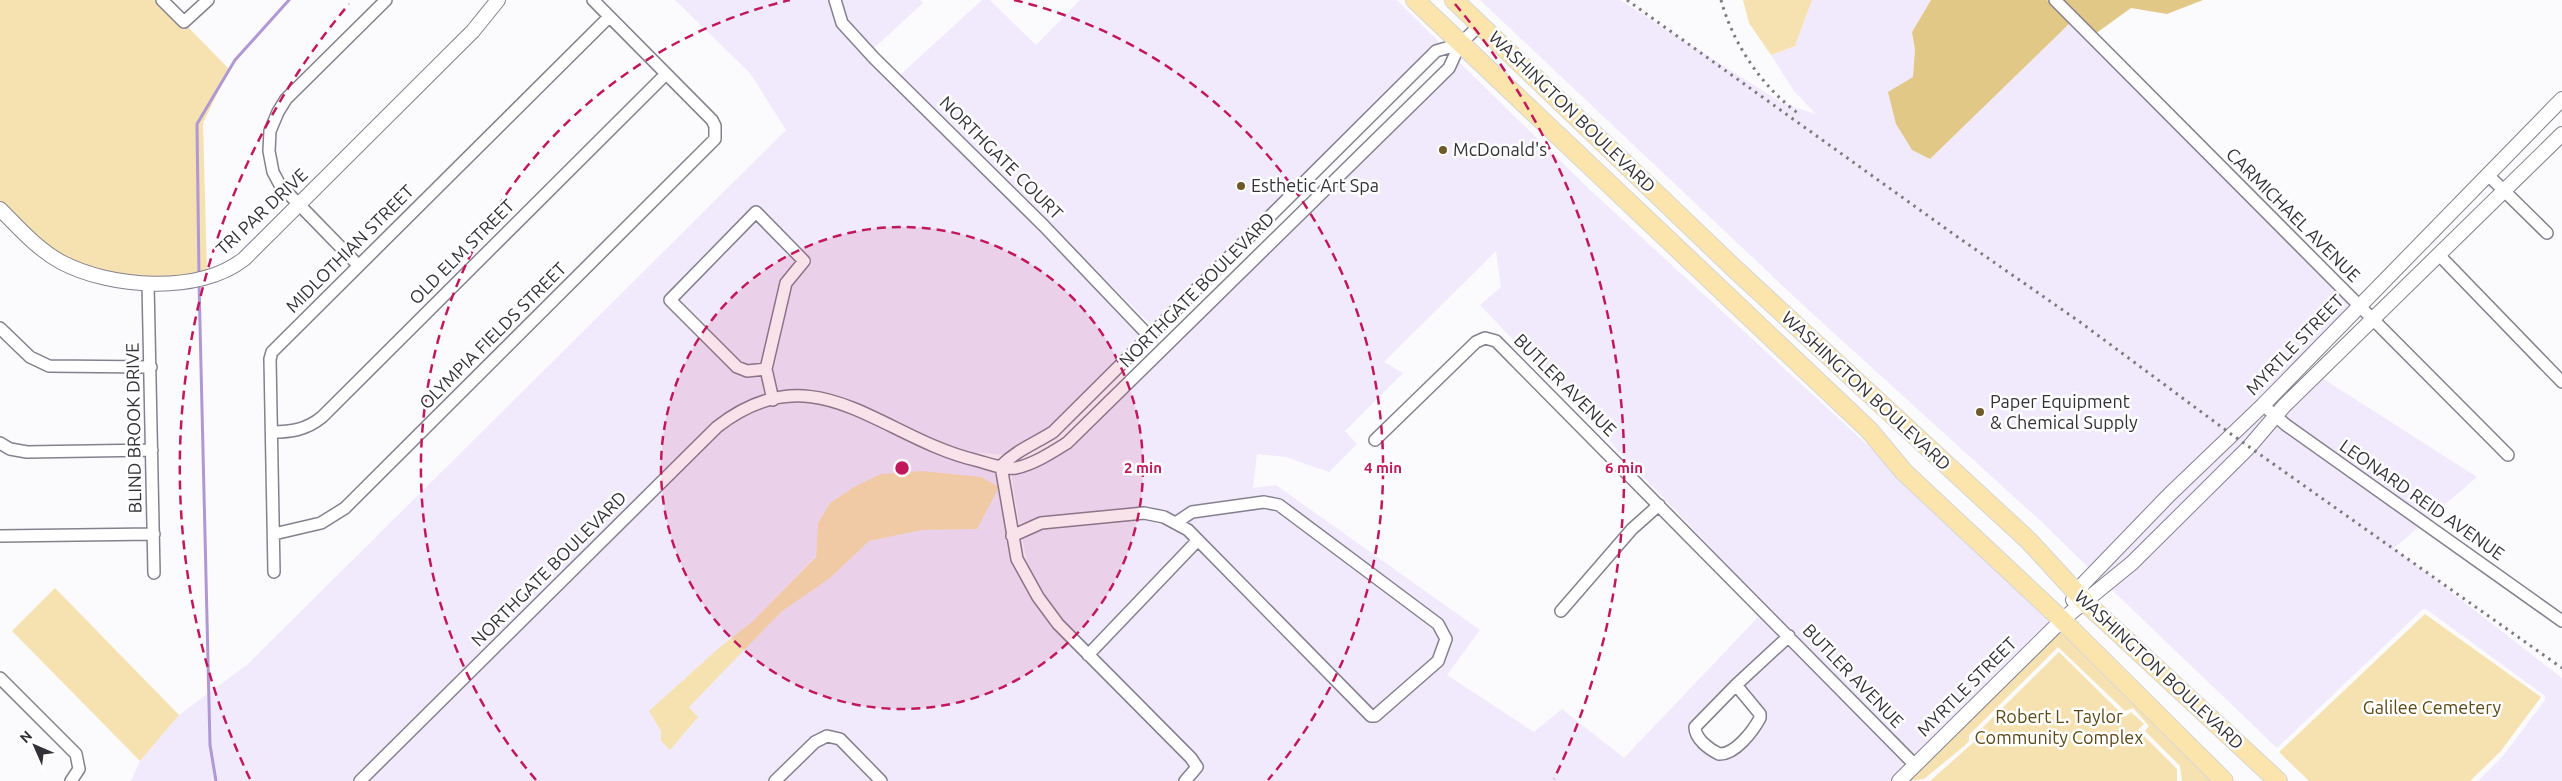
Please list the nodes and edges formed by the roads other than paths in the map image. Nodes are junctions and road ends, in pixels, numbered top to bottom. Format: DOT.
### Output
graph roads {
  1 [pos="162,0"];
  2 [pos="208,0"];
  3 [pos="386,0"];
  4 [pos="498,0"];
  5 [pos="593,0"];
  6 [pos="835,0"];
  7 [pos="1415,0"];
  8 [pos="1454,0"];
  9 [pos="2055,0"];
  10 [pos="609,17"];
  11 [pos="1480,25"];
  12 [pos="1460,44"];
  13 [pos="666,74"];
  14 [pos="2562,99"];
  15 [pos="2562,134"];
  16 [pos="2488,176"];
  17 [pos="2504,192"];
  18 [pos="299,205"];
  19 [pos="0,209"];
  20 [pos="2547,233"];
  21 [pos="2439,255"];
  22 [pos="358,265"];
  23 [pos="148,283"];
  24 [pos="2360,306"];
  25 [pos="2374,319"];
  26 [pos="0,328"];
  27 [pos="1149,336"];
  28 [pos="151,368"];
  29 [pos="766,369"];
  30 [pos="2562,382"];
  31 [pos="773,400"];
  32 [pos="2263,405"];
  33 [pos="2276,415"];
  34 [pos="272,432"];
  35 [pos="1375,440"];
  36 [pos="0,443"];
  37 [pos="152,450"];
  38 [pos="2508,455"];
  39 [pos="1001,466"];
  40 [pos="1659,505"];
  41 [pos="1177,522"];
  42 [pos="154,534"];
  43 [pos="274,534"];
  44 [pos="0,536"];
  45 [pos="1012,536"];
  46 [pos="1198,540"];
  47 [pos="274,572"];
  48 [pos="154,573"];
  49 [pos="2081,598"];
  50 [pos="1560,611"];
  51 [pos="2062,620"];
  52 [pos="2562,621"];
  53 [pos="1789,636"];
  54 [pos="1088,655"];
  55 [pos="0,678"];
  56 [pos="1736,685"];
  57 [pos="1916,765"];
  58 [pos="71,781"];
  59 [pos="360,781"];
  60 [pos="775,781"];
  61 [pos="881,781"];
  62 [pos="1185,781"];
  63 [pos="1899,781"];
  64 [pos="2224,781"];
  65 [pos="2278,781"];
  1 -- 2 [label="street"];
  3 -- 18 [label="street"];
  4 -- 18 [label="street, TRI PAR DRIVE"];
  5 -- 10 [label="street"];
  6 -- 27 [label="street, NORTHGATE COURT"];
  7 -- 12 [label="main road, WASHINGTON BOULEVARD"];
  8 -- 11 [label="main road, WASHINGTON BOULEVARD"];
  9 -- 24 [label="street, CARMICHAEL AVENUE"];
  10 -- 13 [label="street"];
  10 -- 22 [label="street, MIDLOTHIAN STREET"];
  11 -- 12 [label="street, NORTHGATE BOULEVARD"];
  11 -- 49 [label="main road, WASHINGTON BOULEVARD"];
  12 -- 27 [label="street, NORTHGATE BOULEVARD"];
  12 -- 39 [label="street, NORTHGATE BOULEVARD"];
  12 -- 51 [label="main road, WASHINGTON BOULEVARD"];
  13 -- 34 [label="street, OLD ELM STREET"];
  13 -- 43 [label="street, OLYMPIA FIELDS STREET"];
  14 -- 16 [label="street, MYRTLE STREET"];
  15 -- 17 [label="street, MYRTLE STREET"];
  16 -- 17 [label="street"];
  16 -- 24 [label="street, MYRTLE STREET"];
  17 -- 20 [label="street"];
  17 -- 21 [label="street, MYRTLE STREET"];
  18 -- 22 [label="street"];
  18 -- 23 [label="street, TRI PAR DRIVE"];
  19 -- 23 [label="street, TRI PAR DRIVE"];
  21 -- 25 [label="street, MYRTLE STREET"];
  21 -- 30 [label="street"];
  22 -- 34 [label="street, MIDLOTHIAN STREET"];
  23 -- 28 [label="street, BLIND BROOK DRIVE"];
  24 -- 25 [label="street, CARMICHAEL AVENUE"];
  24 -- 32 [label="street, MYRTLE STREET"];
  25 -- 33 [label="street, MYRTLE STREET"];
  25 -- 38 [label="street, CARMICHAEL AVENUE"];
  26 -- 28 [label="street"];
  27 -- 39 [label="street, NORTHGATE BOULEVARD"];
  28 -- 37 [label="street, BLIND BROOK DRIVE"];
  29 -- 29 [label="street"];
  29 -- 31 [label="street"];
  31 -- 39 [label="street, NORTHGATE BOULEVARD"];
  31 -- 59 [label="street, NORTHGATE BOULEVARD"];
  32 -- 33 [label="street, LEONARD REID AVENUE"];
  32 -- 49 [label="street, MYRTLE STREET"];
  33 -- 49 [label="street, MYRTLE STREET"];
  33 -- 52 [label="street, LEONARD REID AVENUE"];
  34 -- 43 [label="street, MIDLOTHIAN STREET"];
  35 -- 40 [label="street, BUTLER AVENUE"];
  36 -- 37 [label="street"];
  37 -- 42 [label="street, BLIND BROOK DRIVE"];
  39 -- 45 [label="street"];
  40 -- 50 [label="street"];
  40 -- 53 [label="street, BUTLER AVENUE"];
  41 -- 45 [label="street"];
  41 -- 46 [label="street"];
  41 -- 46 [label="street"];
  42 -- 44 [label="street"];
  42 -- 48 [label="street, BLIND BROOK DRIVE"];
  43 -- 47 [label="street, MIDLOTHIAN STREET"];
  45 -- 54 [label="street"];
  46 -- 54 [label="street"];
  49 -- 51 [label="street, MYRTLE STREET"];
  49 -- 65 [label="main road, WASHINGTON BOULEVARD"];
  51 -- 57 [label="street, MYRTLE STREET"];
  51 -- 64 [label="main road, WASHINGTON BOULEVARD"];
  53 -- 56 [label="street"];
  53 -- 57 [label="street, BUTLER AVENUE"];
  54 -- 62 [label="street"];
  55 -- 58 [label="street"];
  56 -- 56 [label="street"];
  57 -- 63 [label="street, MYRTLE STREET"];
  60 -- 61 [label="street"];
}
